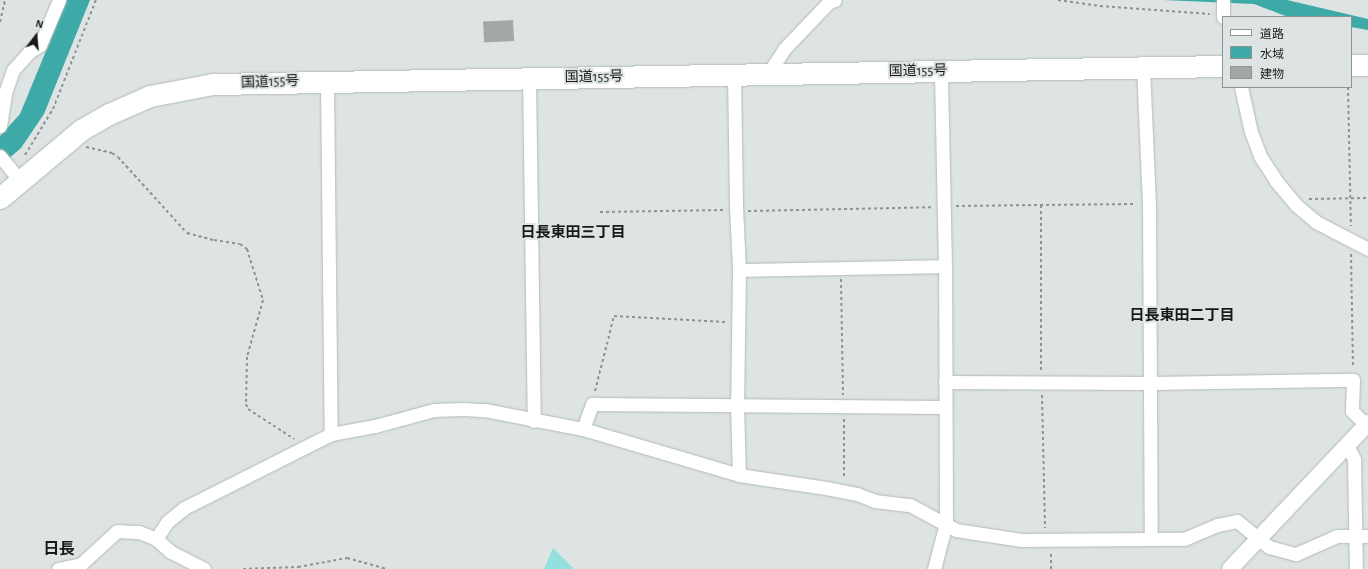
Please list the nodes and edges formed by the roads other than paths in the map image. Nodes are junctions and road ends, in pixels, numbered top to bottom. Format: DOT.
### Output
graph roads {
  1 [pos="59,0"];
  2 [pos="835,0"];
  3 [pos="1368,64"];
  4 [pos="1352,65"];
  5 [pos="1222,66"];
  6 [pos="1143,67"];
  7 [pos="941,71"];
  8 [pos="768,74"];
  9 [pos="734,75"];
  10 [pos="529,77"];
  11 [pos="327,81"];
  12 [pos="1241,88"];
  13 [pos="0,126"];
  14 [pos="10,169"];
  15 [pos="0,198"];
  16 [pos="1368,249"];
  17 [pos="945,266"];
  18 [pos="740,270"];
  19 [pos="945,382"];
  20 [pos="1151,383"];
  21 [pos="737,405"];
  22 [pos="944,407"];
  23 [pos="534,421"];
  24 [pos="1367,424"];
  25 [pos="583,429"];
  26 [pos="331,434"];
  27 [pos="1347,444"];
  28 [pos="740,475"];
  29 [pos="946,523"];
  30 [pos="1362,536"];
  31 [pos="1260,537"];
  32 [pos="1151,538"];
  33 [pos="156,539"];
  34 [pos="58,569"];
  35 [pos="204,569"];
  36 [pos="934,569"];
  37 [pos="1230,569"];
  38 [pos="1356,569"];
  1 -- 13 [label="street"];
  2 -- 8 [label="street"];
  3 -- 4 [label="highway"];
  5 -- 6 [label="highway, 国道155号"];
  6 -- 7 [label="highway, 国道155号"];
  6 -- 20 [label="street"];
  7 -- 8 [label="highway, 国道155号"];
  7 -- 17 [label="street"];
  8 -- 9 [label="highway, 国道155号"];
  9 -- 10 [label="highway, 国道155号"];
  9 -- 18 [label="street"];
  10 -- 11 [label="highway, 国道155号"];
  10 -- 23 [label="street"];
  11 -- 14 [label="highway, 国道155号"];
  11 -- 26 [label="street"];
  12 -- 16 [label="street"];
  14 -- 15 [label="highway, 国道155号"];
  17 -- 18 [label="street"];
  17 -- 19 [label="street"];
  18 -- 21 [label="street"];
  19 -- 20 [label="street"];
  19 -- 22 [label="street"];
  20 -- 24 [label="street"];
  20 -- 32 [label="street"];
  21 -- 22 [label="street"];
  21 -- 25 [label="street"];
  21 -- 28 [label="street"];
  22 -- 29 [label="street"];
  23 -- 25 [label="street"];
  23 -- 26 [label="street"];
  24 -- 27 [label="street"];
  25 -- 28 [label="street"];
  26 -- 33 [label="street"];
  27 -- 30 [label="street"];
  27 -- 31 [label="street"];
  28 -- 29 [label="street"];
  29 -- 32 [label="street"];
  29 -- 36 [label="street"];
  30 -- 31 [label="street"];
  30 -- 38 [label="street"];
  31 -- 32 [label="street"];
  31 -- 37 [label="street"];
  33 -- 34 [label="street"];
  33 -- 35 [label="street"];
}
